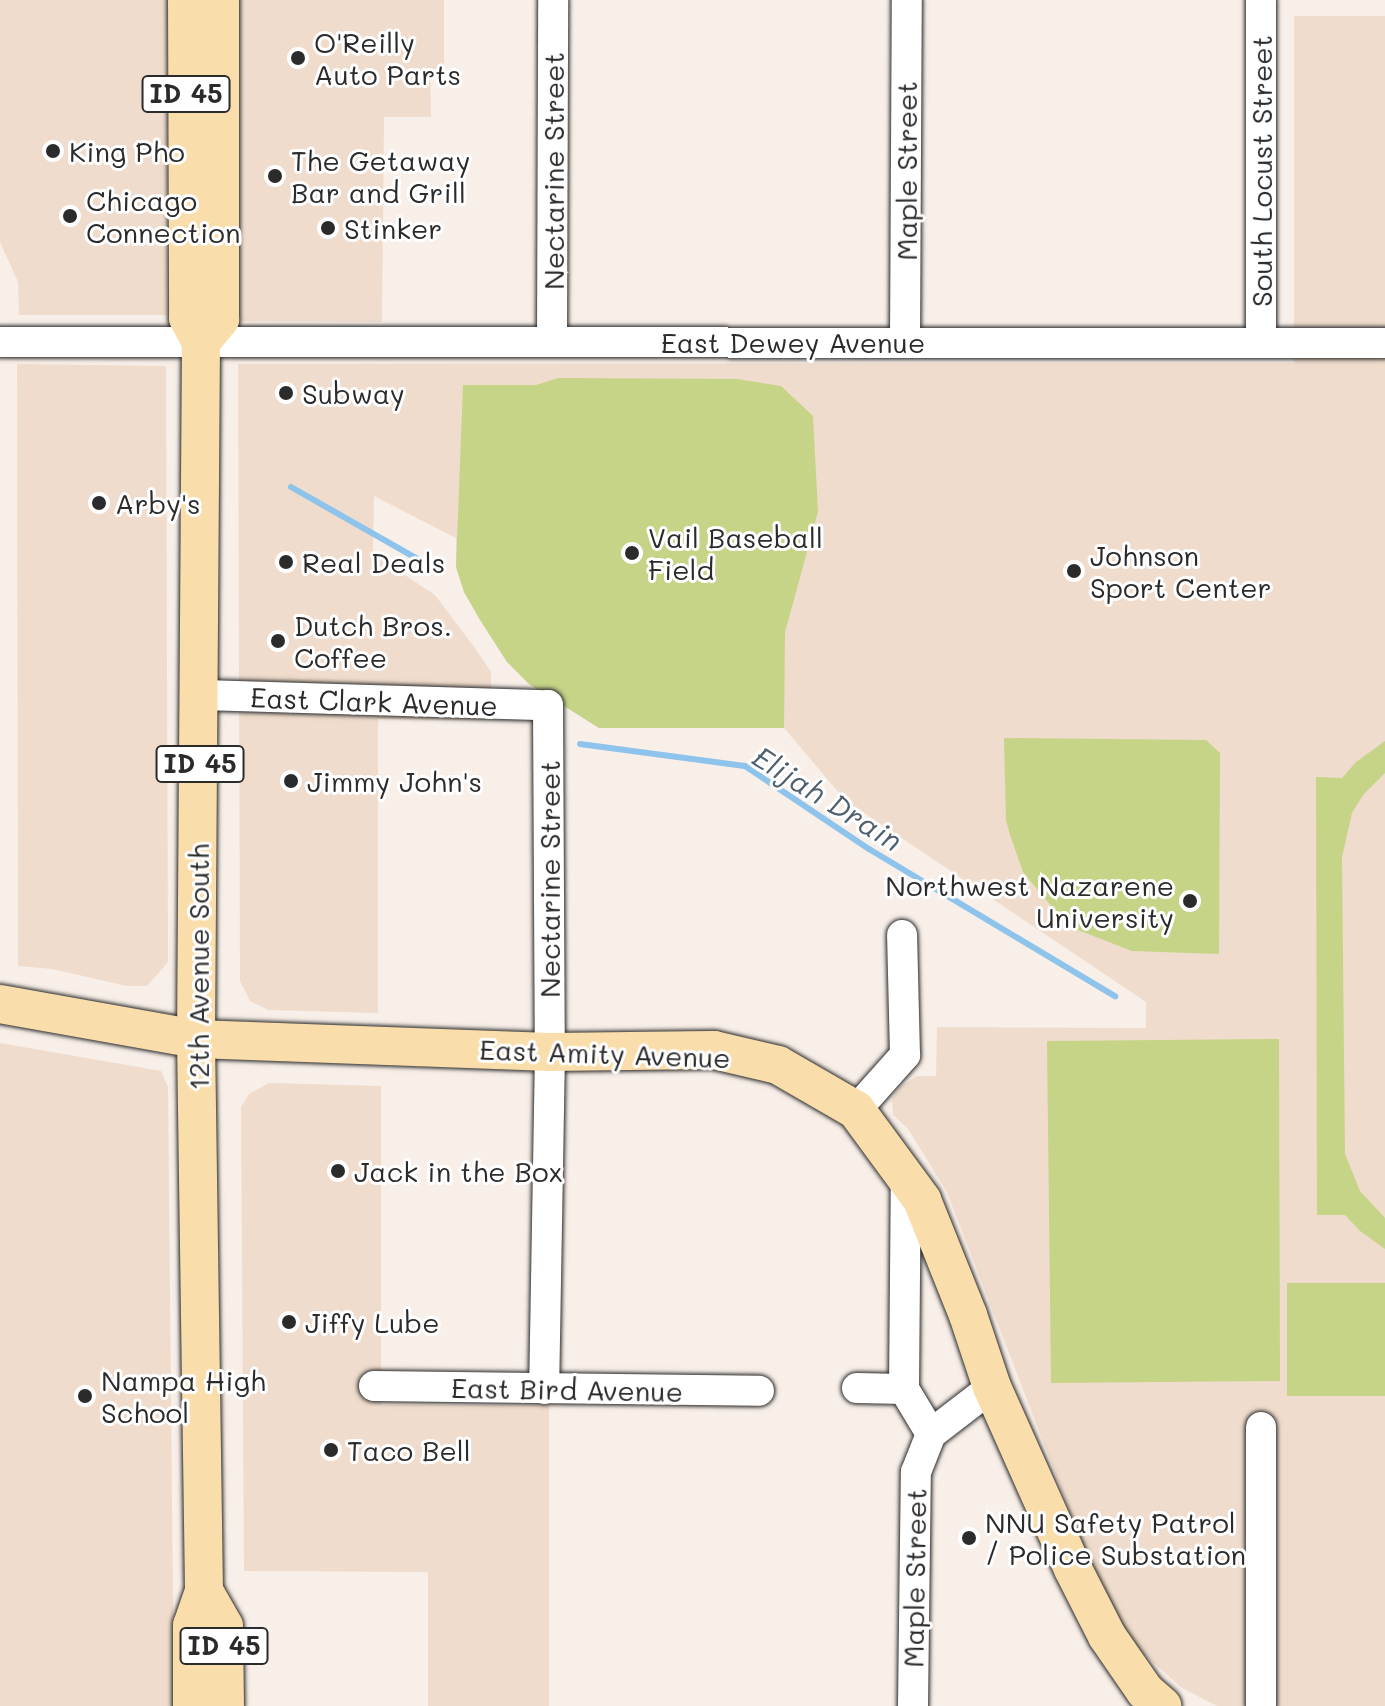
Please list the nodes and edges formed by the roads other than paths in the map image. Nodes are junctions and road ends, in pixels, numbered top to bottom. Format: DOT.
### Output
graph roads {
  1 [pos="187,0"];
  2 [pos="197,0"];
  3 [pos="220,0"];
  4 [pos="553,0"];
  5 [pos="907,0"];
  6 [pos="1261,0"];
  7 [pos="219,121"];
  8 [pos="0,342"];
  9 [pos="201,342"];
  10 [pos="552,342"];
  11 [pos="905,342"];
  12 [pos="1261,343"];
  13 [pos="1385,343"];
  14 [pos="201,695"];
  15 [pos="548,705"];
  16 [pos="902,935"];
  17 [pos="0,1004"];
  18 [pos="196,1039"];
  19 [pos="550,1052"];
  20 [pos="856,1110"];
  21 [pos="906,1178"];
  22 [pos="374,1386"];
  23 [pos="992,1387"];
  24 [pos="857,1388"];
  25 [pos="544,1389"];
  26 [pos="904,1389"];
  27 [pos="759,1391"];
  28 [pos="1261,1427"];
  29 [pos="931,1434"];
  30 [pos="204,1591"];
  31 [pos="1158,1705"];
  32 [pos="192,1706"];
  33 [pos="225,1706"];
  34 [pos="913,1706"];
  35 [pos="1261,1706"];
  1 -- 9 [label="main road, 12th Avenue South / ID 45"];
  2 -- 7 [label="main road"];
  3 -- 7 [label="main road, 12th Avenue South / ID 45"];
  4 -- 10 [label="street, Nectarine Street"];
  5 -- 11 [label="street, Maple Street"];
  6 -- 12 [label="street, South Locust Street"];
  7 -- 9 [label="main road, 12th Avenue South / ID 45"];
  8 -- 9 [label="street, East Dewey Avenue"];
  9 -- 10 [label="street, East Dewey Avenue"];
  9 -- 14 [label="main road, 12th Avenue South / ID 45"];
  10 -- 11 [label="street, East Dewey Avenue"];
  11 -- 12 [label="street, East Dewey Avenue"];
  12 -- 13 [label="street, East Dewey Avenue"];
  14 -- 15 [label="street, East Clark Avenue"];
  14 -- 18 [label="main road, 12th Avenue South / ID 45"];
  15 -- 19 [label="street, Nectarine Street"];
  16 -- 20 [label="street"];
  17 -- 18 [label="main road, East Amity Avenue"];
  18 -- 19 [label="main road, East Amity Avenue"];
  18 -- 30 [label="main road, 12th Avenue South / ID 45"];
  19 -- 20 [label="main road, East Amity Avenue"];
  19 -- 25 [label="street, Nectarine Street"];
  20 -- 21 [label="main road"];
  21 -- 23 [label="main road"];
  21 -- 26 [label="street"];
  22 -- 25 [label="street, East Bird Avenue"];
  23 -- 29 [label="street"];
  23 -- 31 [label="main road"];
  24 -- 26 [label="street"];
  25 -- 27 [label="street, East Bird Avenue"];
  26 -- 29 [label="street"];
  28 -- 35 [label="street"];
  29 -- 34 [label="street, Maple Street"];
  30 -- 32 [label="main road, 12th Avenue South / ID 45"];
  30 -- 33 [label="main road, 12th Avenue South / ID 45"];
}
